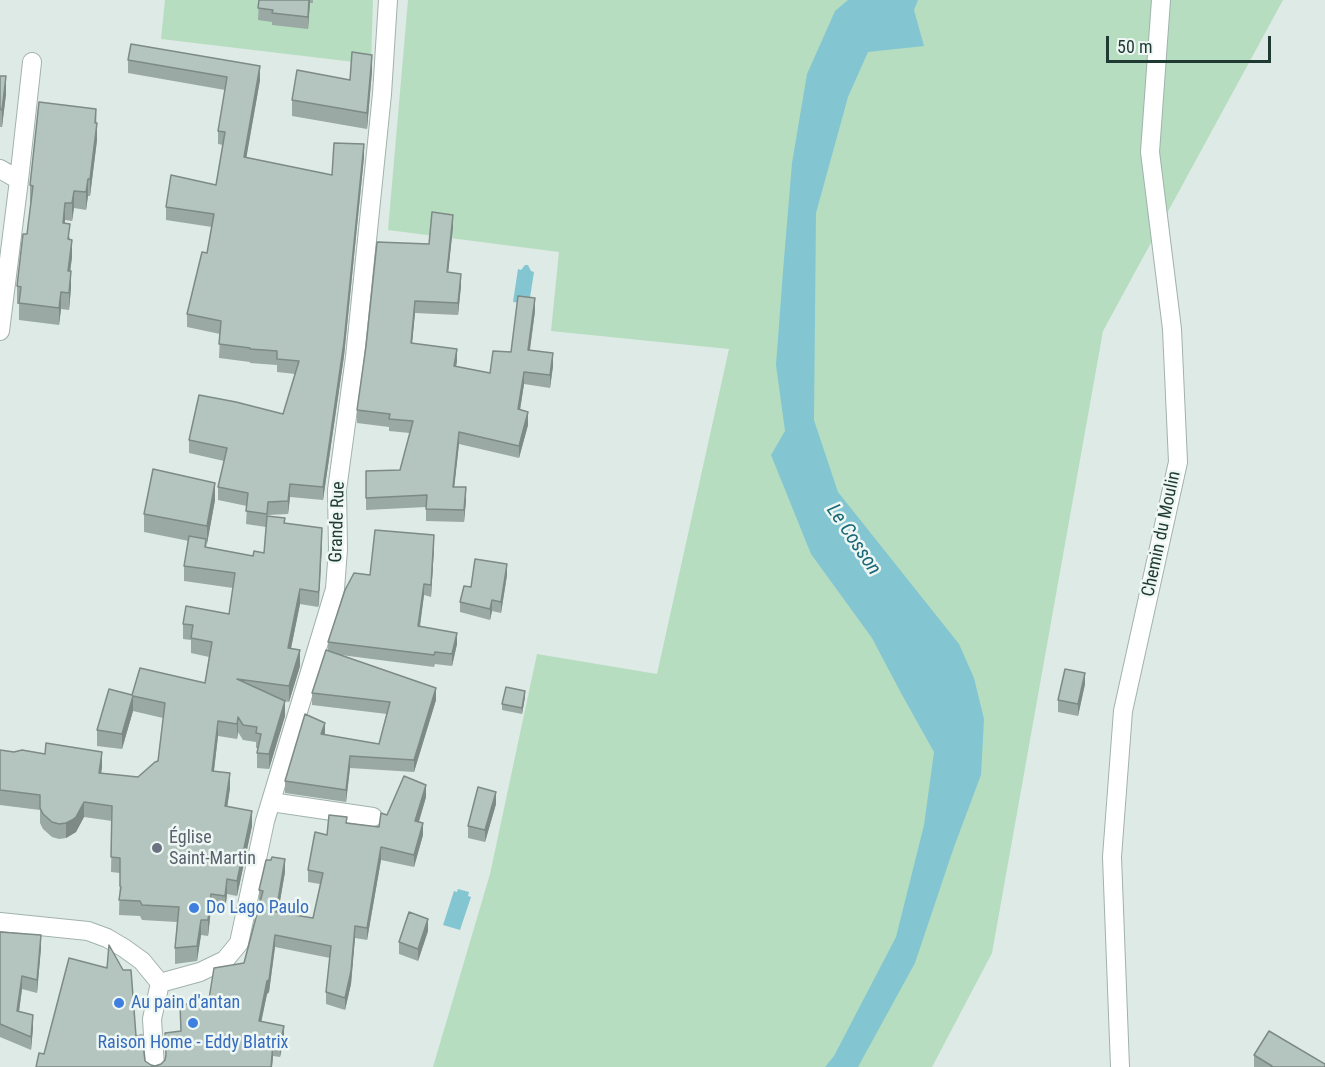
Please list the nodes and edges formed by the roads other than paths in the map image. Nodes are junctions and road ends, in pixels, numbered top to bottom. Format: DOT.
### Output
graph roads {
  1 [pos="388,0"];
  2 [pos="1161,0"];
  3 [pos="32,62"];
  4 [pos="0,169"];
  5 [pos="19,180"];
  6 [pos="0,331"];
  7 [pos="271,802"];
  8 [pos="373,817"];
  9 [pos="0,922"];
  10 [pos="160,983"];
  11 [pos="156,1067"];
  12 [pos="1120,1067"];
  1 -- 7 [label="street, Grande Rue"];
  2 -- 12 [label="street, Chemin du Moulin"];
  3 -- 5 [label="street"];
  4 -- 5 [label="street"];
  5 -- 6 [label="street"];
  7 -- 8 [label="street"];
  7 -- 10 [label="street, Grande Rue"];
  9 -- 10 [label="street"];
  10 -- 11 [label="street"];
}
